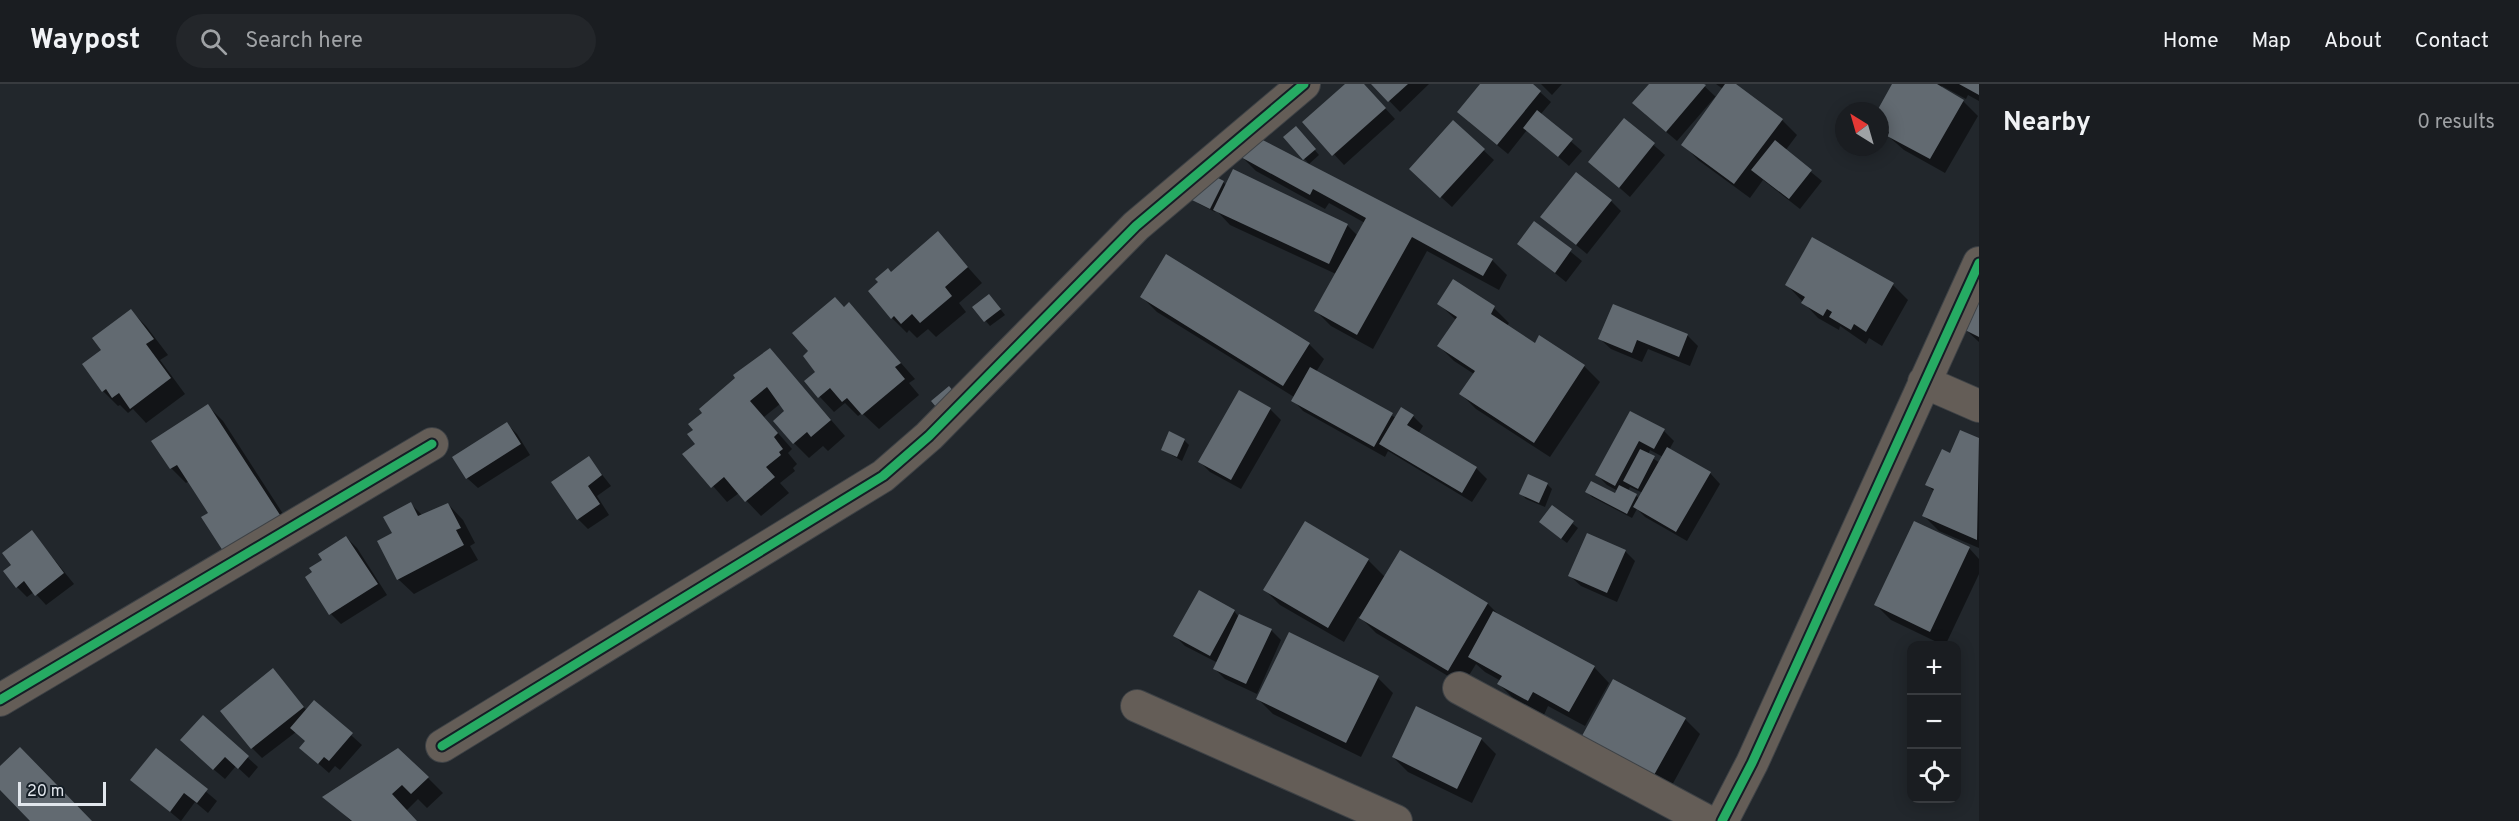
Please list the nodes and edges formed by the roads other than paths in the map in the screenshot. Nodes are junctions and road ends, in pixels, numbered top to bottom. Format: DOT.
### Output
graph roads {
  1 [pos="1304,84"];
  2 [pos="1979,263"];
  3 [pos="1924,382"];
  4 [pos="1979,406"];
  5 [pos="432,444"];
  6 [pos="1459,688"];
  7 [pos="0,700"];
  8 [pos="1137,706"];
  9 [pos="442,746"];
  10 [pos="1396,821"];
  11 [pos="1707,821"];
  12 [pos="1722,821"];
  1 -- 9 [label="street"];
  2 -- 3 [label="street"];
  3 -- 4 [label="street"];
  3 -- 12 [label="street"];
  5 -- 7 [label="street"];
  6 -- 11 [label="street"];
  8 -- 10 [label="street"];
}
